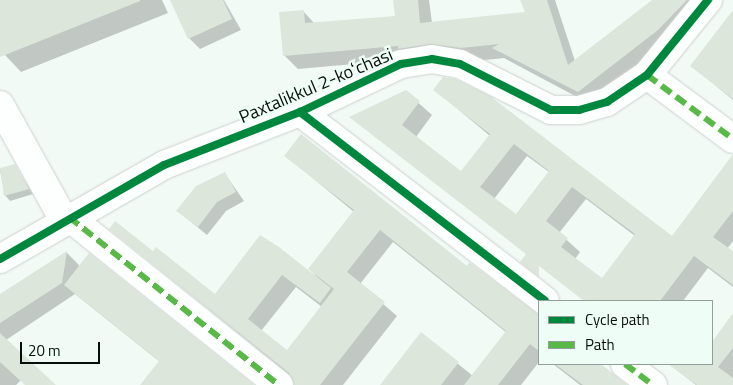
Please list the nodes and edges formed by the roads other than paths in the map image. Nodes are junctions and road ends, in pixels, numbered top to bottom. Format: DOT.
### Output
graph roads {
  1 [pos="708,0"];
  2 [pos="646,75"];
  3 [pos="0,105"];
  4 [pos="300,112"];
  5 [pos="733,139"];
  6 [pos="67,219"];
  7 [pos="0,259"];
  8 [pos="544,300"];
  9 [pos="626,365"];
  10 [pos="279,385"];
  11 [pos="653,385"];
  1 -- 2 [label="street, Paxtalikkul 2-koʻchasi"];
  2 -- 4 [label="street, Paxtalikkul 2-koʻchasi"];
  2 -- 5 [label="street"];
  3 -- 6 [label="street"];
  4 -- 6 [label="street, Paxtalikkul 2-koʻchasi"];
  4 -- 8 [label="street"];
  6 -- 7 [label="street, Paxtalikkul 2-koʻchasi"];
  6 -- 10 [label="street"];
  9 -- 11 [label="street"];
}
